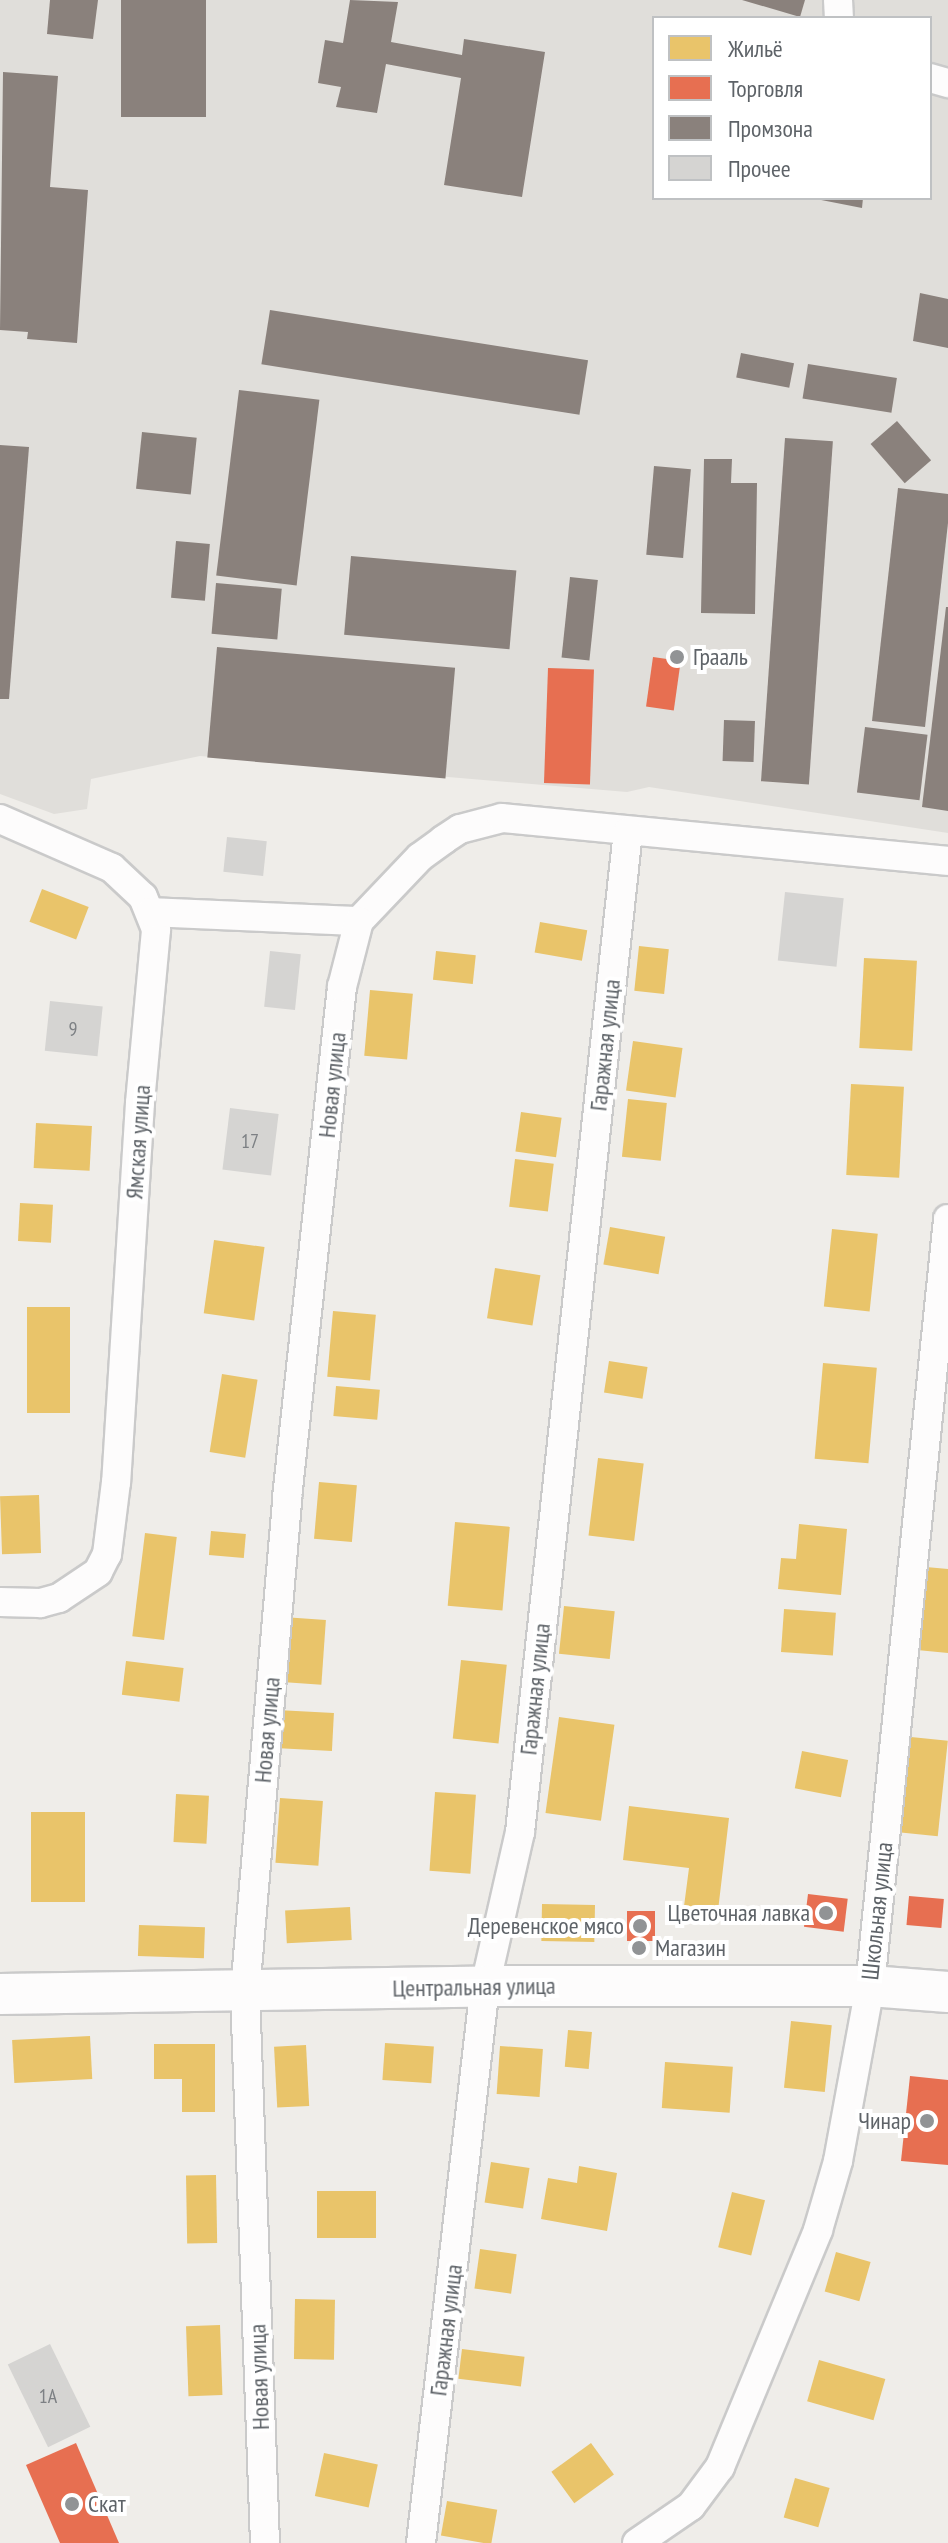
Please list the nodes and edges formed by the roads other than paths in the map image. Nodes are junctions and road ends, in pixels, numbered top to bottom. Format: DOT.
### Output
graph roads {
  1 [pos="0,819"];
  2 [pos="628,832"];
  3 [pos="948,861"];
  4 [pos="151,912"];
  5 [pos="359,921"];
  6 [pos="948,1219"];
  7 [pos="0,1602"];
  8 [pos="485,1986"];
  9 [pos="870,1986"];
  10 [pos="245,1992"];
  11 [pos="948,1992"];
  12 [pos="0,1994"];
  13 [pos="265,2543"];
  14 [pos="421,2543"];
  15 [pos="637,2543"];
  1 -- 4 [label="street"];
  2 -- 3 [label="street"];
  2 -- 5 [label="street"];
  2 -- 8 [label="street, Гаражная улица"];
  4 -- 5 [label="street"];
  4 -- 7 [label="street, Ямская улица"];
  5 -- 10 [label="street, Новая улица"];
  6 -- 9 [label="street, Школьная улица"];
  8 -- 9 [label="street, Центральная улица"];
  8 -- 10 [label="street, Центральная улица"];
  8 -- 14 [label="street, Гаражная улица"];
  9 -- 11 [label="street, Центральная улица"];
  9 -- 15 [label="street, Школьная улица"];
  10 -- 12 [label="street, Центральная улица"];
  10 -- 13 [label="street, Новая улица"];
}
